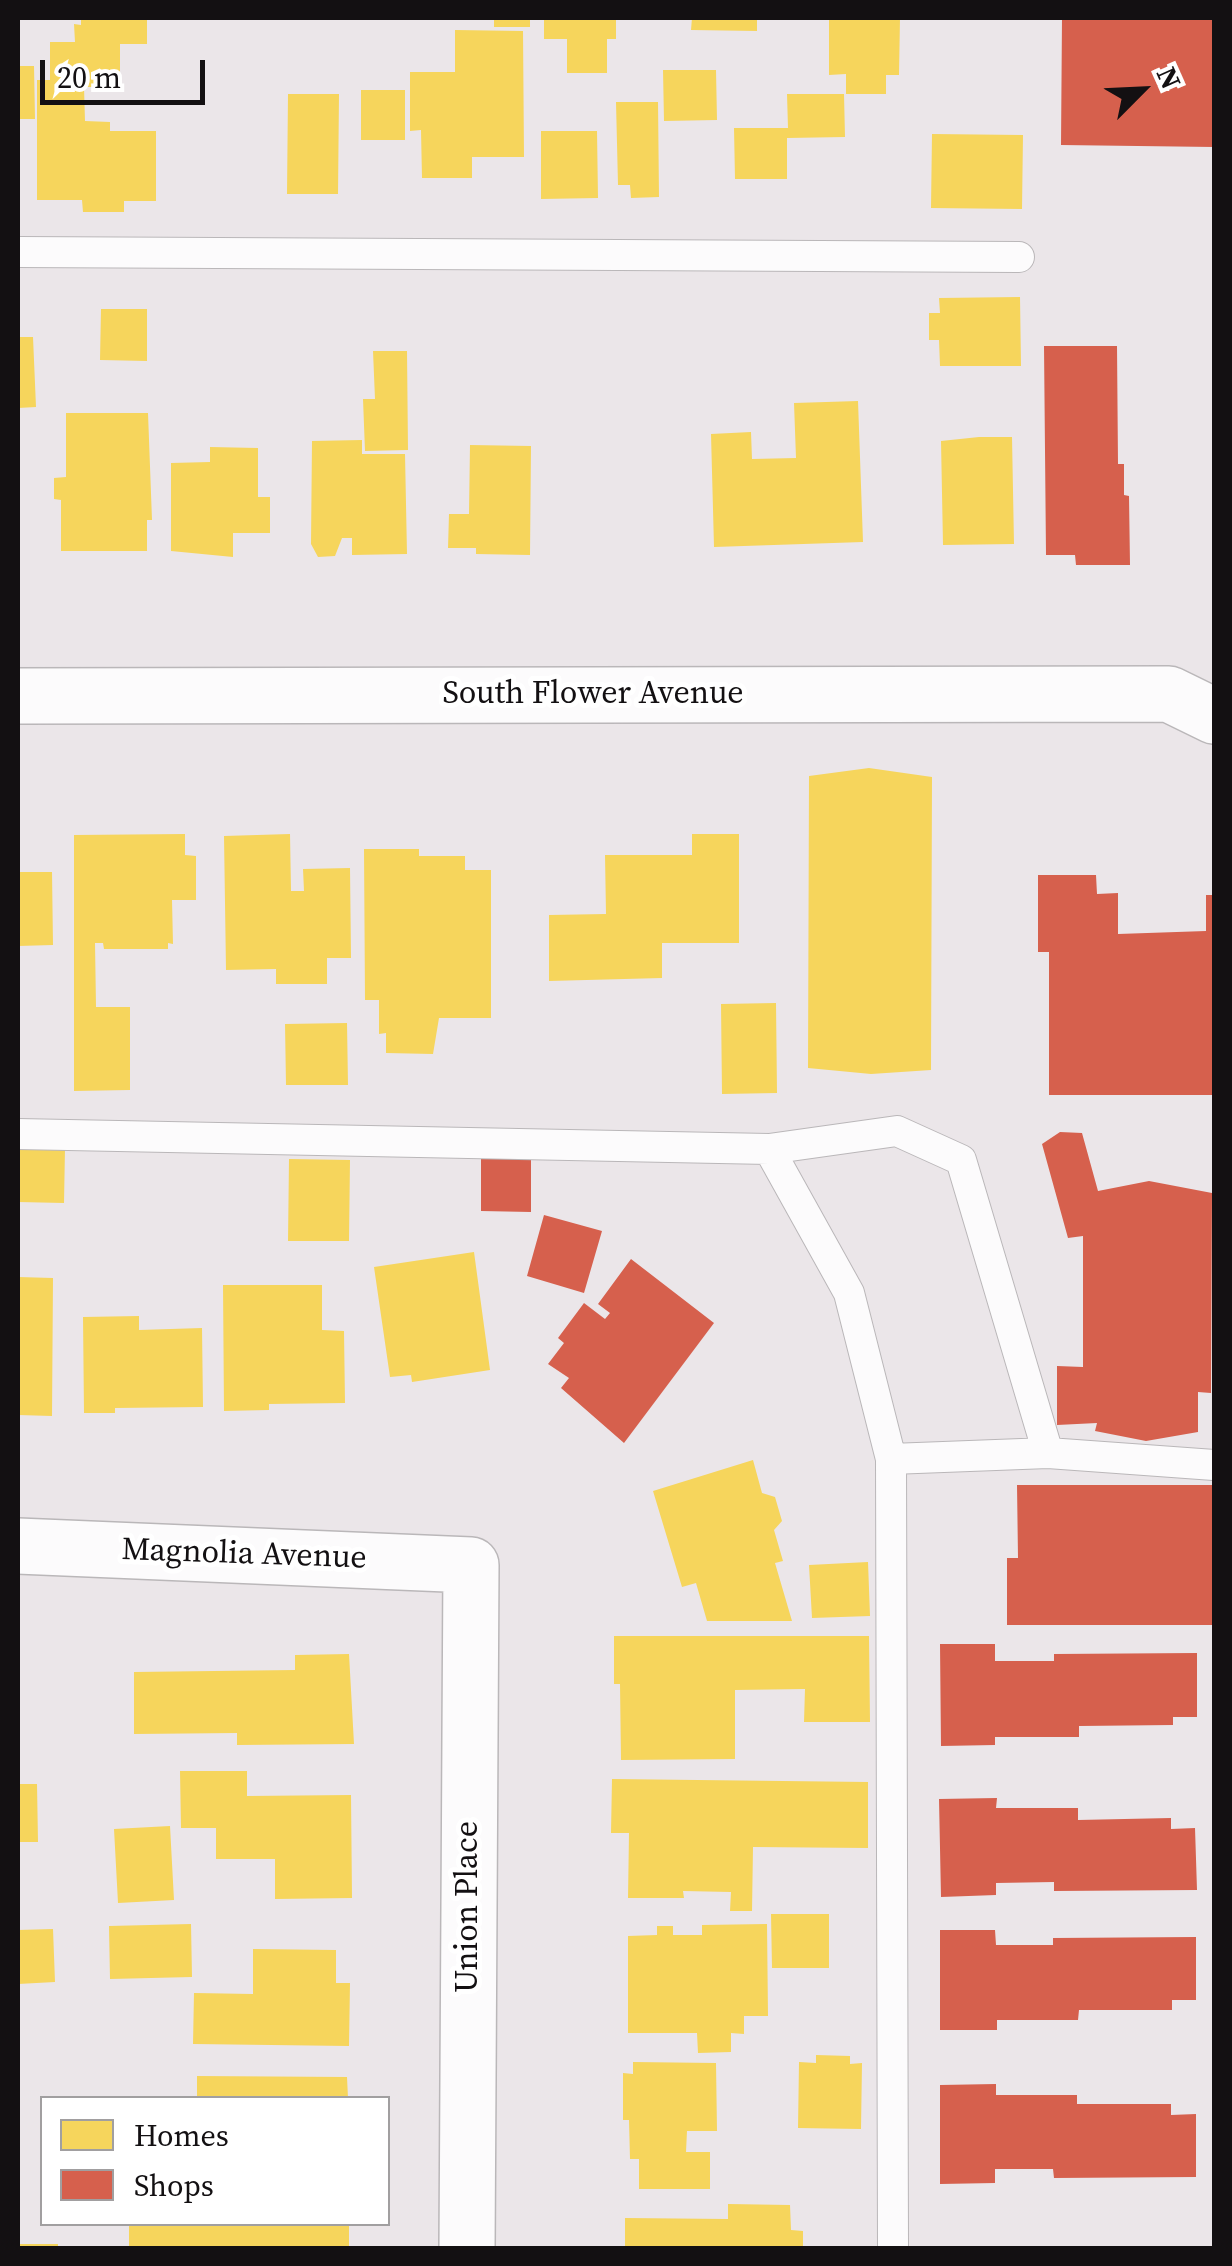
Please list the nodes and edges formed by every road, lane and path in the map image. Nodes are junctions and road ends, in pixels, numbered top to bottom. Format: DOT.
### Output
graph roads {
  1 [pos="18,252"];
  2 [pos="1020,257"];
  3 [pos="1199,693"];
  4 [pos="18,696"];
  5 [pos="18,1134"];
  6 [pos="769,1149"];
  7 [pos="1048,1453"];
  8 [pos="890,1459"];
  9 [pos="1214,1465"];
  10 [pos="18,1546"];
  11 [pos="472,1564"];
  12 [pos="467,2248"];
  13 [pos="894,2248"];
  1 -- 2 [label="lane"];
  3 -- 4 [label="street, South Flower Avenue"];
  5 -- 6 [label="lane"];
  6 -- 7 [label="lane"];
  6 -- 8 [label="lane"];
  7 -- 8 [label="lane"];
  7 -- 9 [label="lane"];
  8 -- 13 [label="lane"];
  10 -- 11 [label="street, Magnolia Avenue"];
  11 -- 12 [label="street, Union Place"];
}
